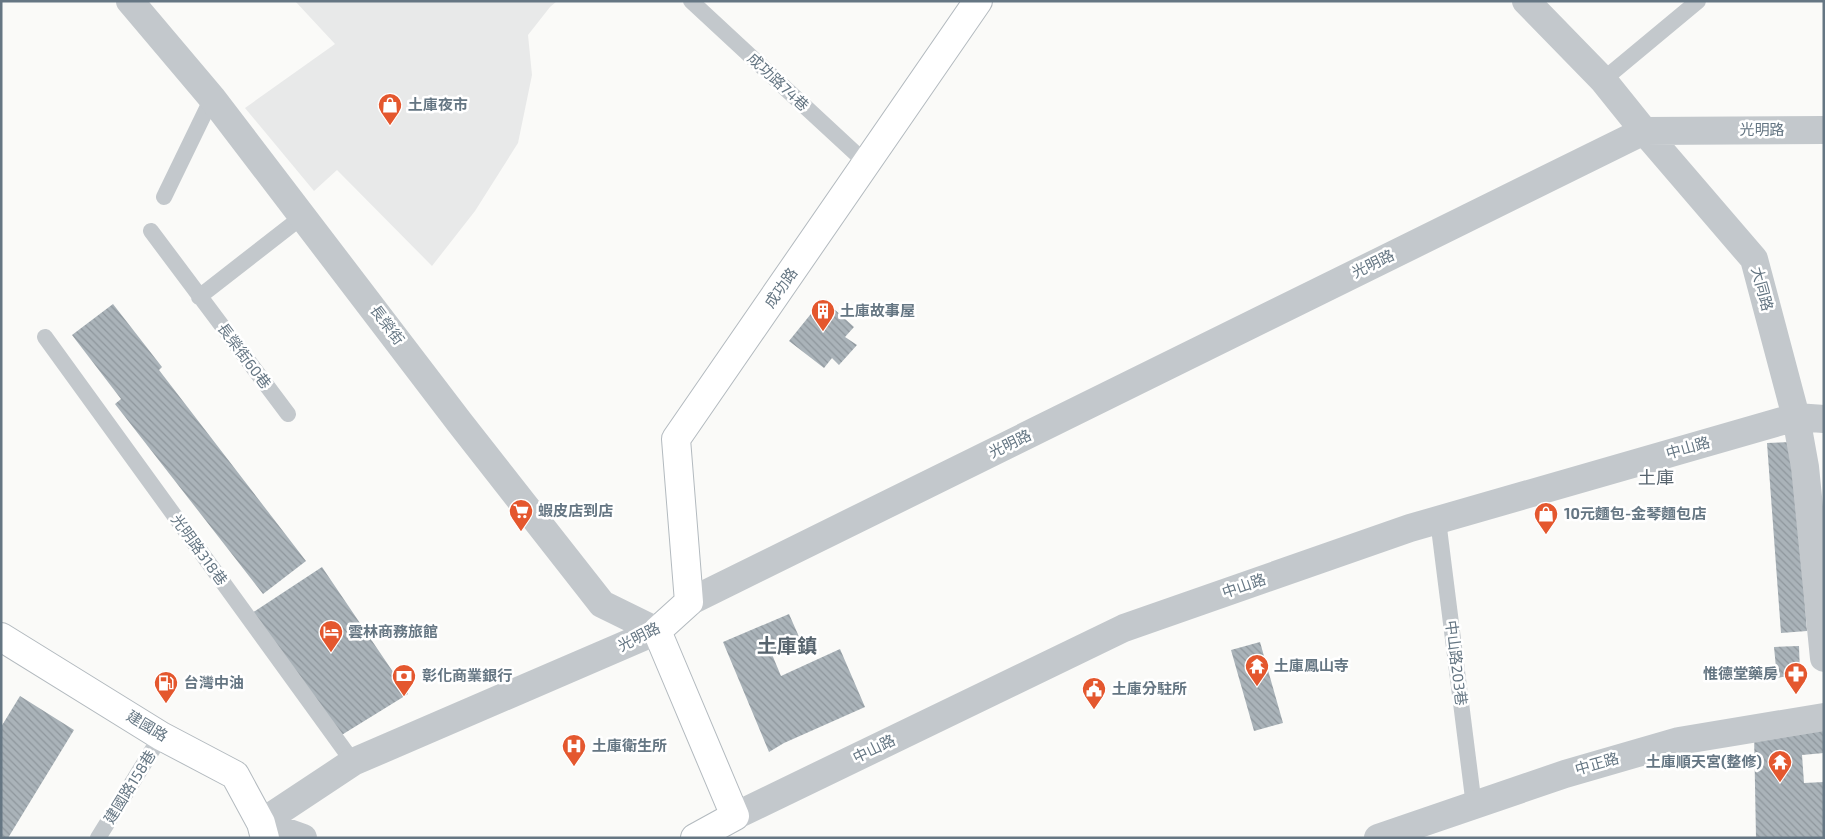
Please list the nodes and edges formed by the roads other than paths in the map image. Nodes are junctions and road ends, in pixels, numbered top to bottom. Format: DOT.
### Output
graph roads {
  1 [pos="130,1"];
  2 [pos="691,1"];
  3 [pos="978,1"];
  4 [pos="1526,1"];
  5 [pos="1698,1"];
  6 [pos="1603,80"];
  7 [pos="212,98"];
  8 [pos="1824,130"];
  9 [pos="1644,131"];
  10 [pos="866,163"];
  11 [pos="164,197"];
  12 [pos="303,216"];
  13 [pos="151,231"];
  14 [pos="200,298"];
  15 [pos="45,337"];
  16 [pos="288,414"];
  17 [pos="1796,417"];
  18 [pos="1824,419"];
  19 [pos="1438,520"];
  20 [pos="689,602"];
  21 [pos="657,630"];
  22 [pos="1,637"];
  23 [pos="1824,658"];
  24 [pos="1824,717"];
  25 [pos="161,736"];
  26 [pos="353,762"];
  27 [pos="1474,806"];
  28 [pos="735,816"];
  29 [pos="263,830"];
  30 [pos="98,838"];
  31 [pos="303,838"];
  32 [pos="695,838"];
  33 [pos="1378,838"];
  1 -- 7 [label="street, 長榮街"];
  2 -- 10 [label="lane, 成功路74巷"];
  3 -- 10 [label="street, 成功路"];
  4 -- 6 [label="street, 大同路"];
  5 -- 6 [label="lane"];
  6 -- 9 [label="street, 大同路"];
  7 -- 11 [label="lane"];
  7 -- 12 [label="street, 長榮街"];
  8 -- 9 [label="street, 光明路"];
  9 -- 17 [label="street, 大同路"];
  9 -- 20 [label="street, 光明路"];
  10 -- 20 [label="street, 成功路"];
  12 -- 14 [label="lane"];
  12 -- 21 [label="street, 長榮街"];
  13 -- 14 [label="lane, 長榮街60巷"];
  14 -- 16 [label="lane, 長榮街60巷"];
  15 -- 26 [label="lane, 光明路318巷"];
  17 -- 18 [label="street, 中山路"];
  17 -- 19 [label="street, 中山路"];
  17 -- 23 [label="street, 大同路"];
  19 -- 27 [label="lane, 中山路203巷"];
  19 -- 28 [label="street, 中山路"];
  20 -- 21 [label="street, 光明路"];
  21 -- 26 [label="street, 光明路"];
  21 -- 28 [label="street"];
  22 -- 25 [label="street, 建國路"];
  24 -- 27 [label="street, 中正路"];
  25 -- 29 [label="street, 建國路"];
  25 -- 30 [label="lane, 建國路158巷"];
  26 -- 29 [label="street, 光明路"];
  27 -- 33 [label="street, 中正路"];
  28 -- 32 [label="street, 中山路"];
  29 -- 31 [label="street"];
}
